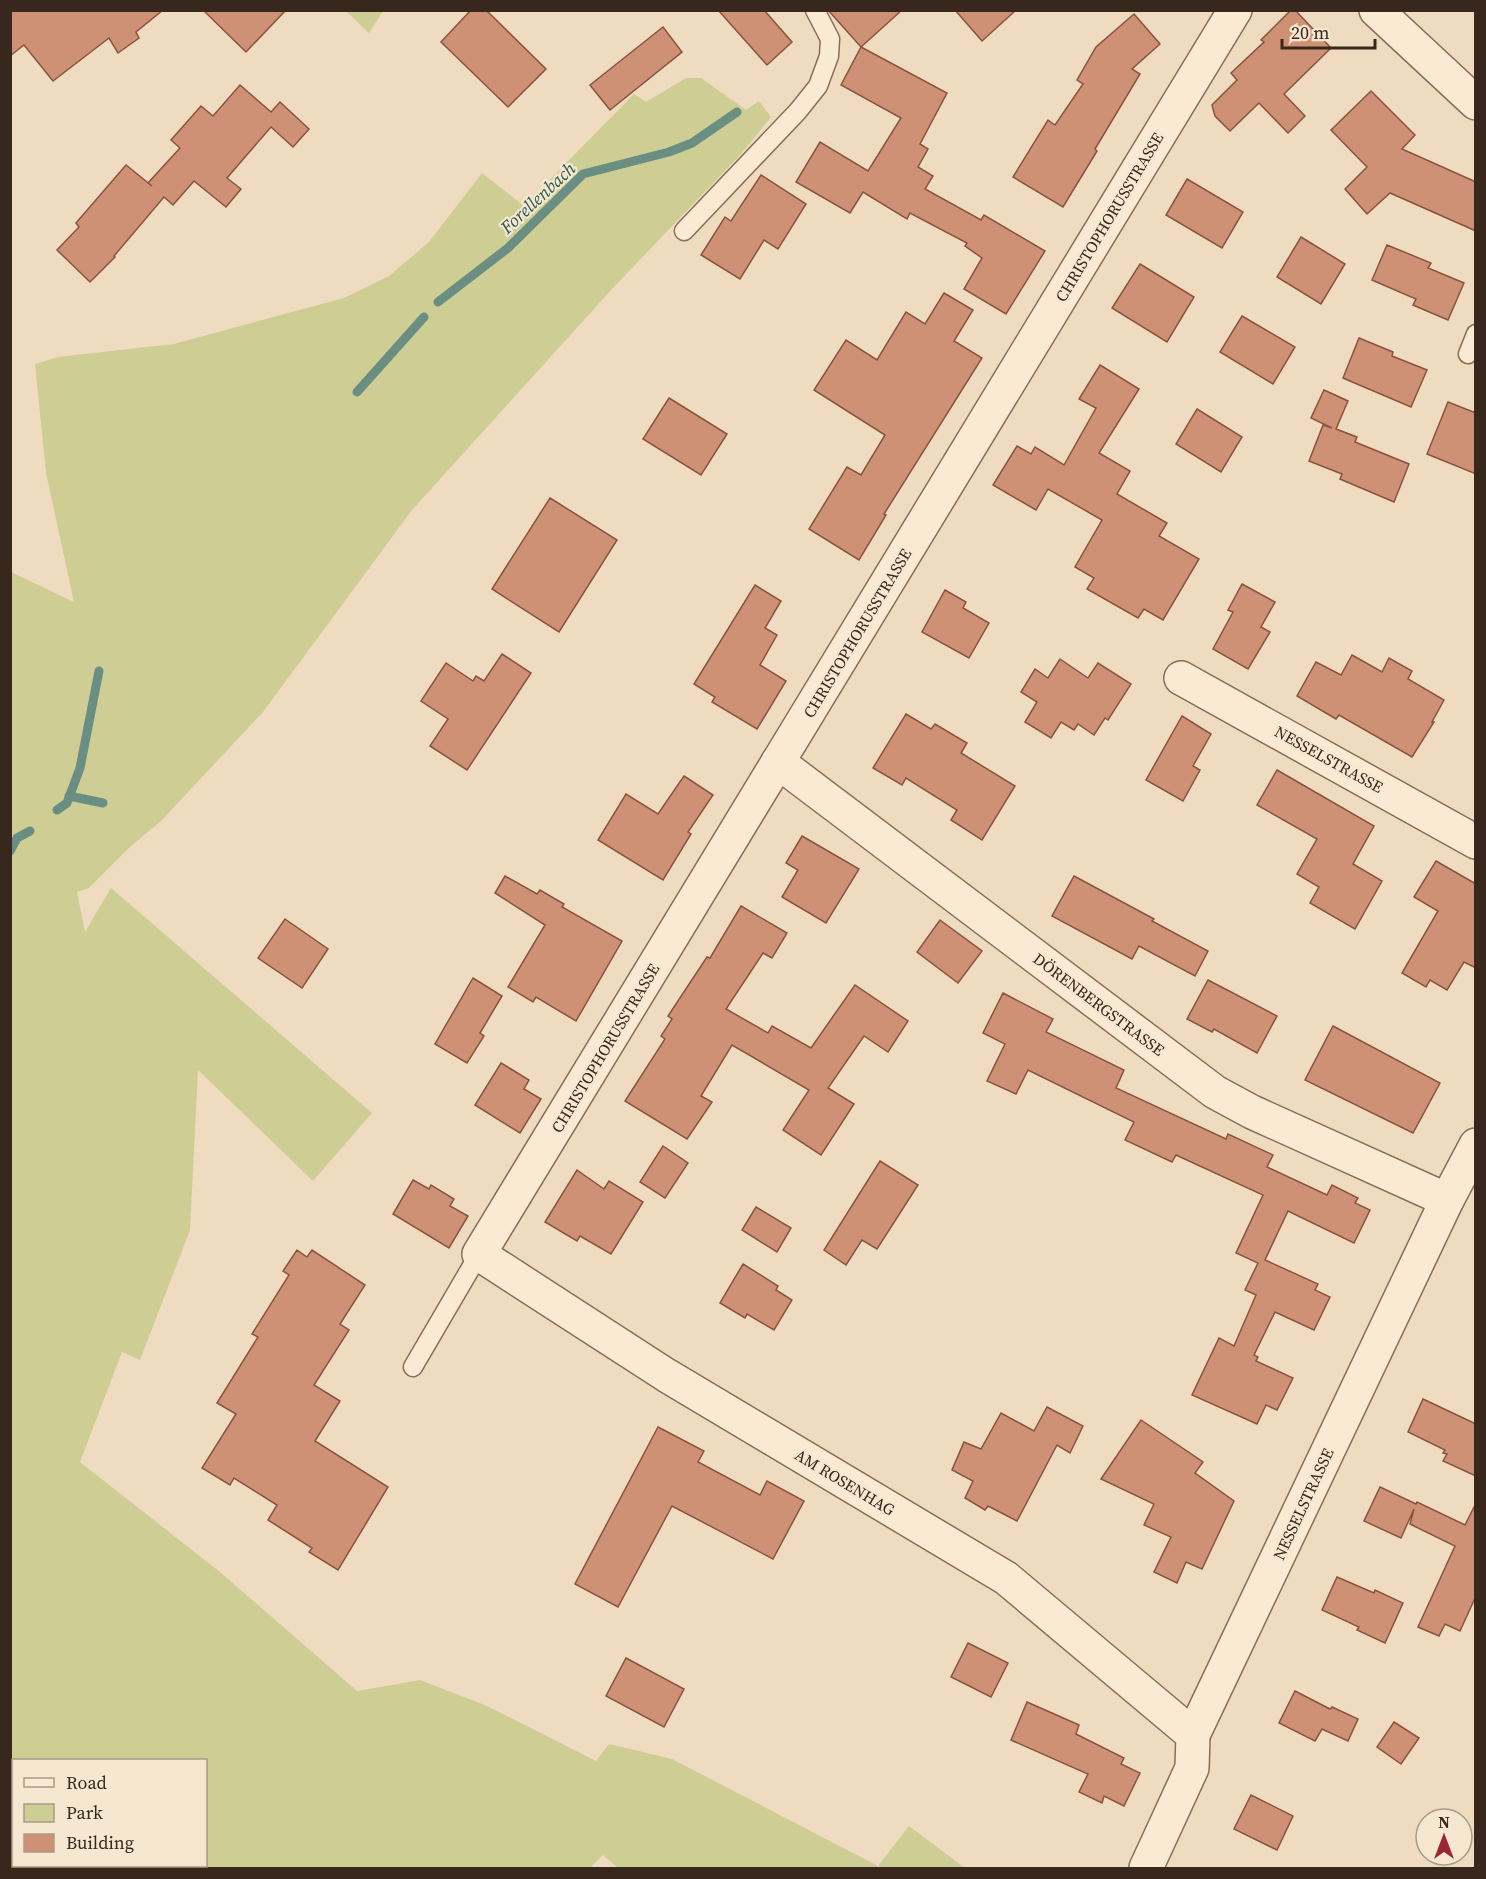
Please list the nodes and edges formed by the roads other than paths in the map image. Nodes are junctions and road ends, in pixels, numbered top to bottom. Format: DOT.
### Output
graph roads {
  1 [pos="815,10"];
  2 [pos="1235,10"];
  3 [pos="1376,10"];
  4 [pos="1476,103"];
  5 [pos="684,231"];
  6 [pos="1476,334"];
  7 [pos="1467,354"];
  8 [pos="1181,678"];
  9 [pos="778,762"];
  10 [pos="1476,842"];
  11 [pos="1476,1145"];
  12 [pos="1447,1200"];
  13 [pos="479,1254"];
  14 [pos="413,1367"];
  15 [pos="1193,1735"];
  16 [pos="1146,1869"];
  1 -- 5 [label="lane"];
  2 -- 9 [label="street, CHRISTOPHORUSSTRASSE"];
  3 -- 4 [label="street"];
  6 -- 7 [label="lane"];
  8 -- 10 [label="street, NESSELSTRASSE"];
  9 -- 12 [label="street, DÖRENBERGSTRASSE"];
  9 -- 13 [label="street, CHRISTOPHORUSSTRASSE"];
  11 -- 12 [label="street, NESSELSTRASSE"];
  12 -- 15 [label="street, NESSELSTRASSE"];
  13 -- 14 [label="lane"];
  13 -- 15 [label="street, AM ROSENHAG"];
  15 -- 16 [label="street, NESSELSTRASSE"];
}
